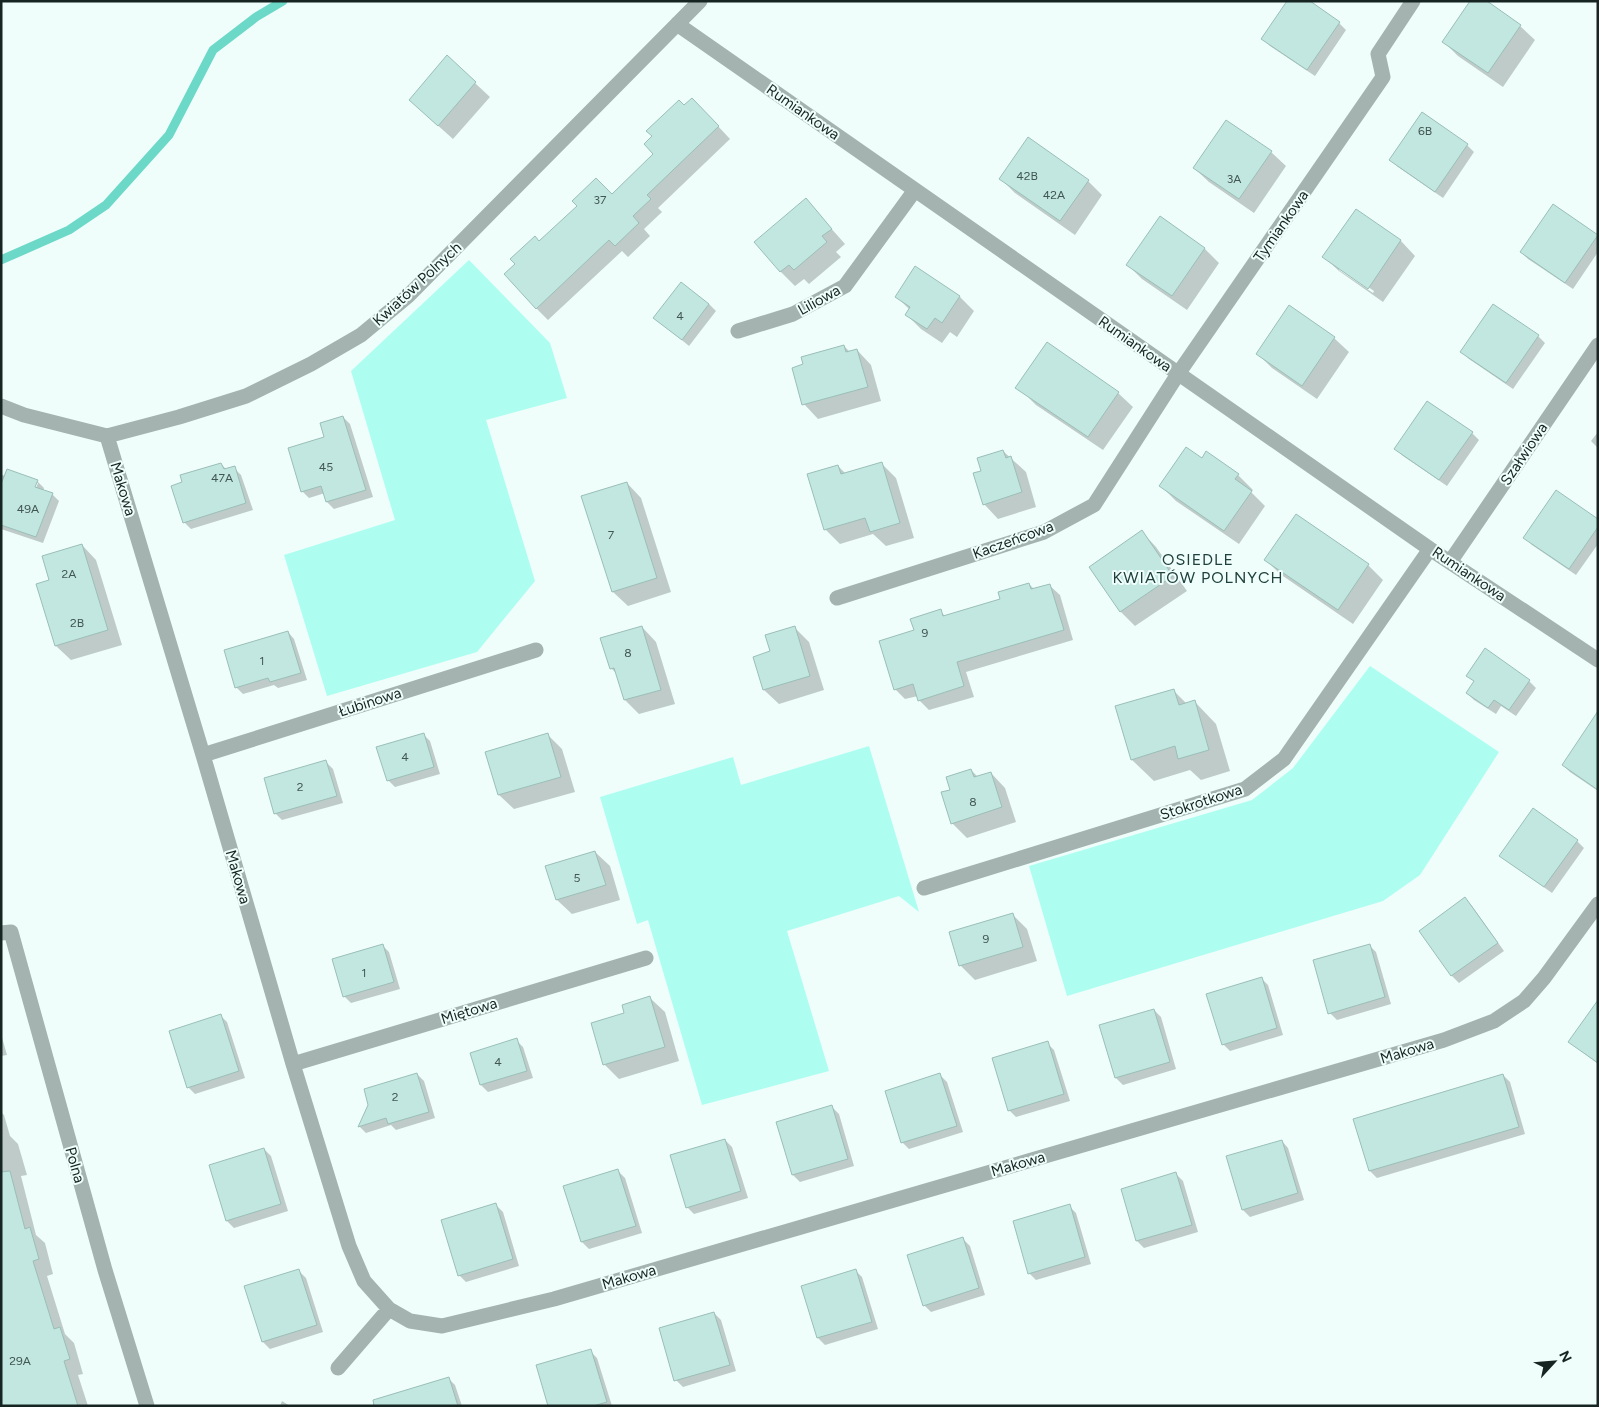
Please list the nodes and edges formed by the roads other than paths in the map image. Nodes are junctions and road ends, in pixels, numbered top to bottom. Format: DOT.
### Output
graph roads {
  1 [pos="700,1"];
  2 [pos="1413,1"];
  3 [pos="677,24"];
  4 [pos="915,190"];
  5 [pos="738,331"];
  6 [pos="1598,345"];
  7 [pos="1178,374"];
  8 [pos="1,406"];
  9 [pos="107,436"];
  10 [pos="1430,549"];
  11 [pos="1450,562"];
  12 [pos="838,598"];
  13 [pos="536,650"];
  14 [pos="1598,660"];
  15 [pos="203,755"];
  16 [pos="924,888"];
  17 [pos="1598,904"];
  18 [pos="1,933"];
  19 [pos="646,958"];
  20 [pos="293,1064"];
  21 [pos="388,1309"];
  22 [pos="338,1368"];
  23 [pos="147,1406"];
  1 -- 3 [label="street, Kwiatów Polnych"];
  2 -- 7 [label="street, Tymiankowa"];
  3 -- 4 [label="street, Rumiankowa"];
  3 -- 9 [label="street, Kwiatów Polnych"];
  4 -- 5 [label="street, Liliowa"];
  4 -- 7 [label="street, Rumiankowa"];
  6 -- 11 [label="street, Szałwiowa"];
  7 -- 10 [label="street, Rumiankowa"];
  7 -- 12 [label="street, Kaczeńcowa"];
  8 -- 9 [label="street, Kwiatów Polnych"];
  9 -- 15 [label="street, Makowa"];
  10 -- 11 [label="street, Rumiankowa"];
  10 -- 16 [label="street, Stokrotkowa"];
  11 -- 14 [label="street, Rumiankowa"];
  13 -- 15 [label="street, Łubinowa"];
  15 -- 20 [label="street, Makowa"];
  17 -- 21 [label="street, Makowa"];
  18 -- 23 [label="street, Polna"];
  19 -- 20 [label="street, Miętowa"];
  20 -- 21 [label="street, Makowa"];
  21 -- 22 [label="street"];
}
